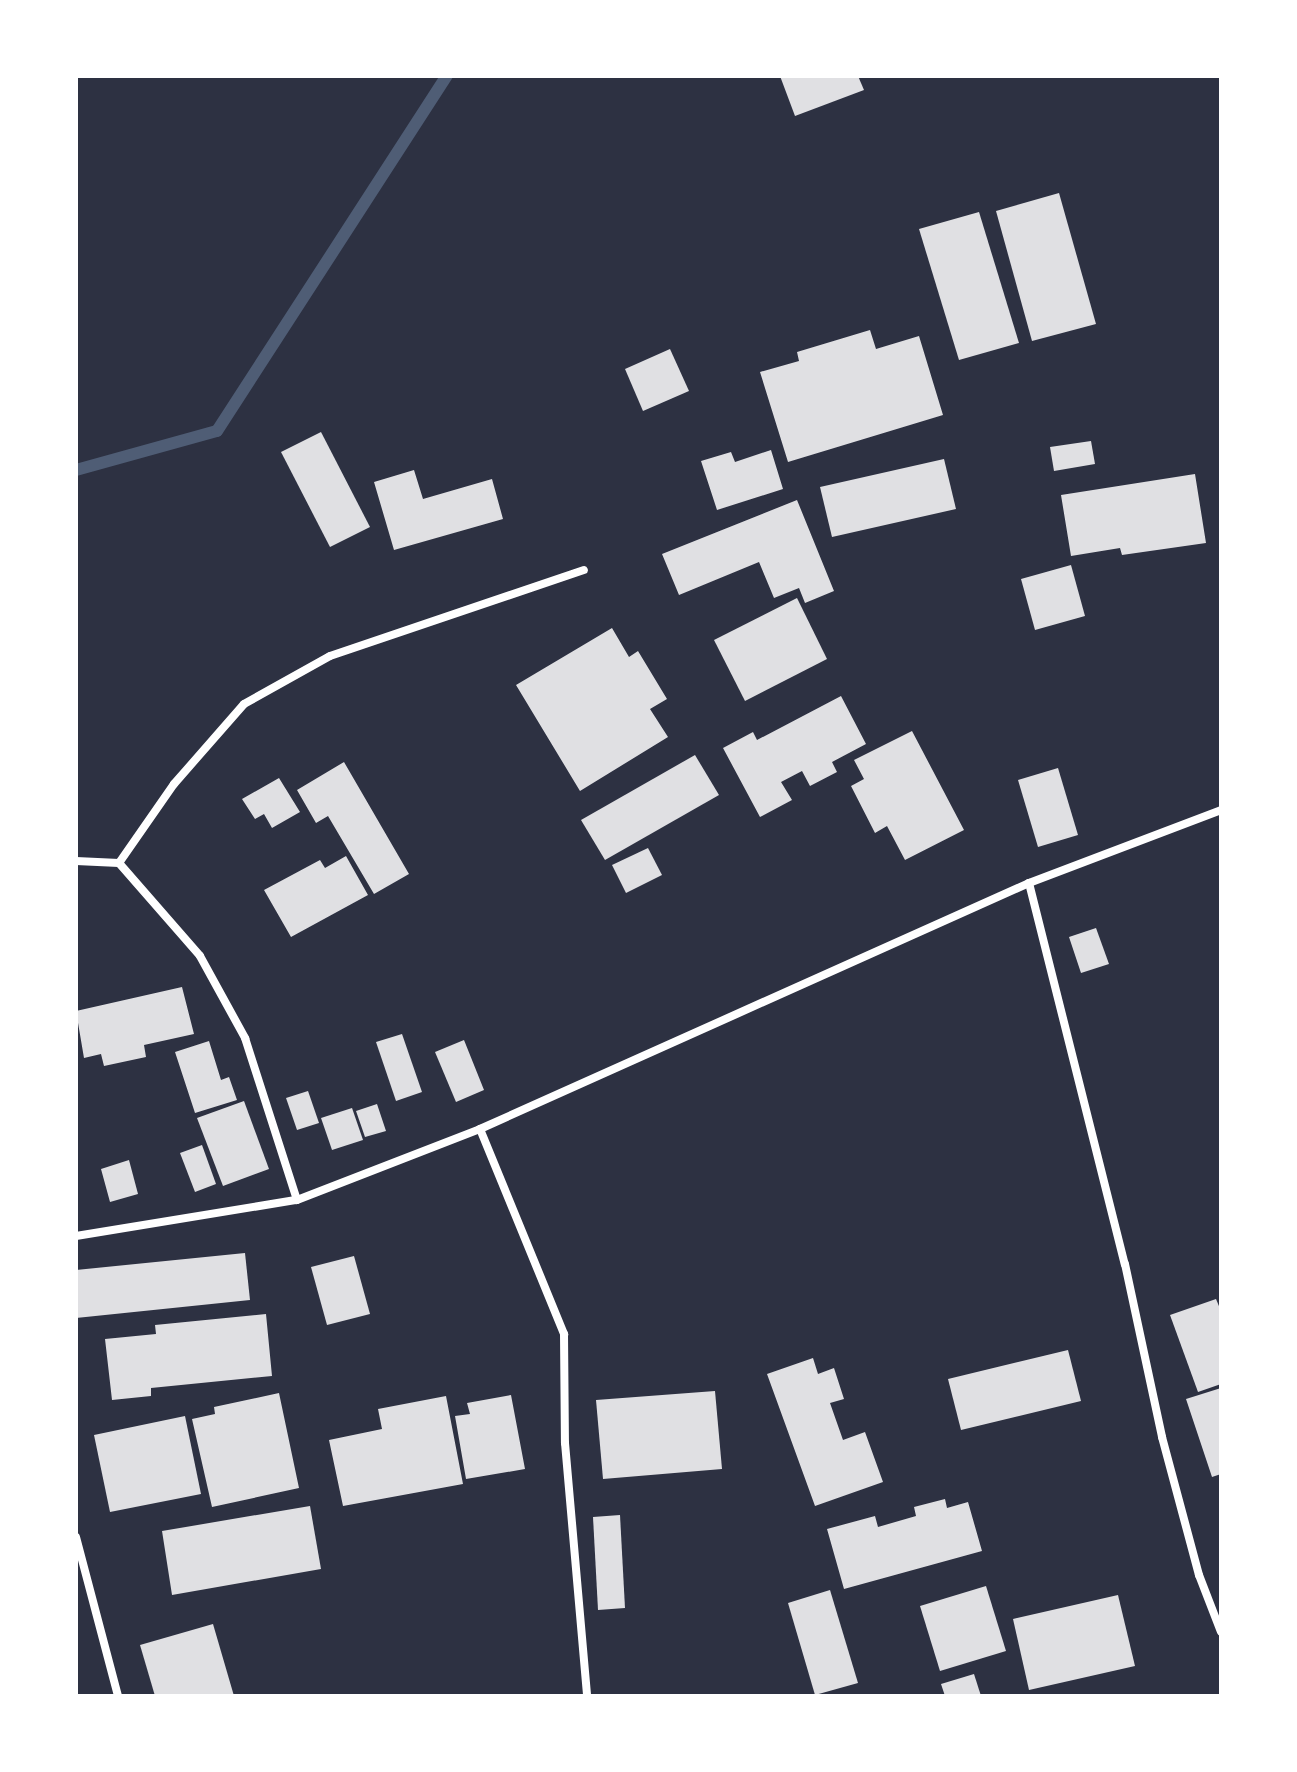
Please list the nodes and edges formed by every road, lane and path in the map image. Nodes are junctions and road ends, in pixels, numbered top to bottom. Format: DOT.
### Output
graph roads {
  1 [pos="584,570"];
  2 [pos="1221,810"];
  3 [pos="76,861"];
  4 [pos="119,863"];
  5 [pos="1029,883"];
  6 [pos="480,1129"];
  7 [pos="297,1200"];
  8 [pos="76,1236"];
  9 [pos="76,1537"];
  10 [pos="1221,1632"];
  11 [pos="118,1696"];
  12 [pos="587,1696"];
  1 -- 4 [label="street"];
  2 -- 5 [label="street"];
  3 -- 4 [label="street"];
  4 -- 7 [label="street"];
  5 -- 6 [label="street"];
  5 -- 10 [label="street"];
  6 -- 7 [label="street"];
  6 -- 12 [label="street"];
  7 -- 8 [label="street"];
  9 -- 11 [label="street"];
}
